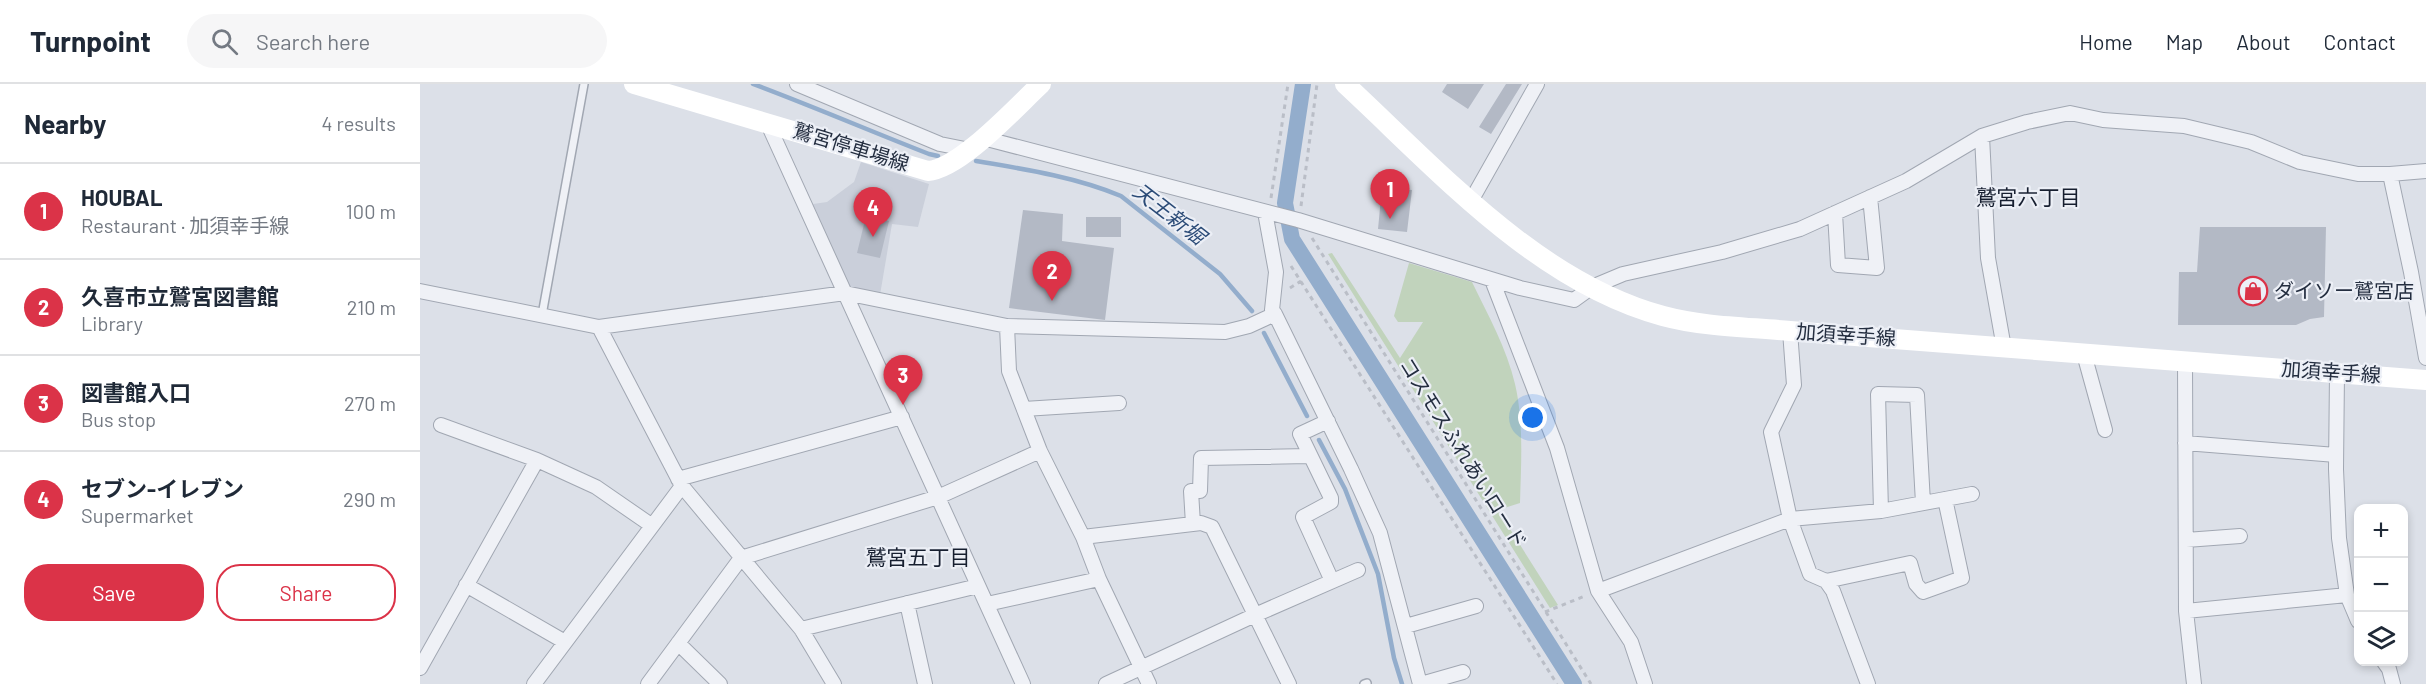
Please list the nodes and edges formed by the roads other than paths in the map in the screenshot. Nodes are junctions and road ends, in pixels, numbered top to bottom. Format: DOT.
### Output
graph roads {
  1 [pos="585,84"];
  2 [pos="634,84"];
  3 [pos="796,84"];
  4 [pos="1041,84"];
  5 [pos="1345,84"];
  6 [pos="1537,84"];
  7 [pos="767,122"];
  8 [pos="1982,136"];
  9 [pos="976,144"];
  10 [pos="2426,171"];
  11 [pos="2390,174"];
  12 [pos="1870,197"];
  13 [pos="1472,201"];
  14 [pos="1270,211"];
  15 [pos="1834,213"];
  16 [pos="1492,280"];
  17 [pos="1592,287"];
  18 [pos="420,291"];
  19 [pos="845,293"];
  20 [pos="1275,314"];
  21 [pos="542,315"];
  22 [pos="1007,326"];
  23 [pos="599,327"];
  24 [pos="1790,331"];
  25 [pos="2004,348"];
  26 [pos="2084,354"];
  27 [pos="2426,358"];
  28 [pos="2186,362"];
  29 [pos="2337,373"];
  30 [pos="2426,380"];
  31 [pos="1119,403"];
  32 [pos="1024,409"];
  33 [pos="902,417"];
  34 [pos="1328,421"];
  35 [pos="441,425"];
  36 [pos="2105,430"];
  37 [pos="2186,443"];
  38 [pos="1040,451"];
  39 [pos="2336,455"];
  40 [pos="1310,456"];
  41 [pos="537,460"];
  42 [pos="680,483"];
  43 [pos="1972,494"];
  44 [pos="938,497"];
  45 [pos="1945,499"];
  46 [pos="1923,503"];
  47 [pos="1881,511"];
  48 [pos="1790,519"];
  49 [pos="1193,524"];
  50 [pos="651,525"];
  51 [pos="2240,536"];
  52 [pos="1083,537"];
  53 [pos="2186,540"];
  54 [pos="741,558"];
  55 [pos="1359,570"];
  56 [pos="1100,579"];
  57 [pos="1332,581"];
  58 [pos="1826,581"];
  59 [pos="466,585"];
  60 [pos="978,586"];
  61 [pos="1598,591"];
  62 [pos="2347,595"];
  63 [pos="906,603"];
  64 [pos="987,604"];
  65 [pos="1476,606"];
  66 [pos="2186,611"];
  67 [pos="2354,612"];
  68 [pos="1255,615"];
  69 [pos="1406,626"];
  70 [pos="801,629"];
  71 [pos="565,642"];
  72 [pos="678,644"];
  73 [pos="2387,666"];
  74 [pos="420,668"];
  75 [pos="1142,668"];
  76 [pos="1463,672"];
  77 [pos="534,684"];
  78 [pos="648,684"];
  79 [pos="720,684"];
  80 [pos="834,684"];
  81 [pos="925,684"];
  82 [pos="1020,684"];
  83 [pos="1106,684"];
  84 [pos="1149,684"];
  85 [pos="1289,684"];
  86 [pos="1420,684"];
  87 [pos="1645,684"];
  88 [pos="1868,684"];
  89 [pos="2193,684"];
  90 [pos="2393,684"];
  1 -- 21 [label="lane"];
  2 -- 7 [label="main road, 鷲宮停車場線"];
  3 -- 9 [label="street"];
  4 -- 9 [label="main road, 鷲宮停車場線"];
  5 -- 13 [label="main road, 加須幸手線"];
  6 -- 13 [label="street"];
  7 -- 9 [label="main road, 鷲宮停車場線"];
  7 -- 19 [label="street"];
  8 -- 11 [label="street"];
  8 -- 12 [label="street"];
  8 -- 25 [label="street"];
  9 -- 14 [label="street"];
  10 -- 11 [label="street"];
  11 -- 27 [label="street"];
  12 -- 15 [label="street"];
  12 -- 15 [label="street"];
  13 -- 17 [label="main road, 加須幸手線"];
  14 -- 16 [label="street"];
  14 -- 20 [label="street"];
  15 -- 17 [label="street"];
  16 -- 17 [label="street"];
  16 -- 61 [label="street"];
  17 -- 24 [label="main road, 加須幸手線"];
  18 -- 21 [label="street"];
  19 -- 22 [label="street"];
  19 -- 23 [label="street"];
  19 -- 33 [label="street"];
  20 -- 22 [label="street"];
  20 -- 34 [label="street"];
  21 -- 23 [label="street"];
  22 -- 32 [label="street"];
  23 -- 42 [label="street"];
  24 -- 25 [label="main road, 加須幸手線"];
  24 -- 48 [label="street"];
  25 -- 26 [label="main road, 加須幸手線"];
  26 -- 28 [label="main road, 加須幸手線"];
  26 -- 36 [label="street"];
  28 -- 29 [label="main road, 加須幸手線"];
  28 -- 37 [label="street"];
  29 -- 30 [label="main road, 加須幸手線"];
  29 -- 39 [label="street"];
  31 -- 32 [label="street"];
  32 -- 38 [label="street"];
  33 -- 42 [label="street"];
  33 -- 44 [label="street"];
  34 -- 40 [label="street"];
  34 -- 69 [label="street"];
  35 -- 41 [label="street"];
  37 -- 39 [label="street"];
  37 -- 53 [label="street"];
  38 -- 44 [label="street"];
  38 -- 52 [label="street"];
  39 -- 62 [label="street"];
  40 -- 49 [label="street"];
  40 -- 57 [label="street"];
  41 -- 50 [label="street"];
  41 -- 59 [label="street"];
  42 -- 50 [label="street"];
  42 -- 54 [label="street"];
  43 -- 45 [label="street"];
  44 -- 54 [label="street"];
  44 -- 60 [label="street"];
  45 -- 46 [label="street"];
  45 -- 58 [label="street"];
  46 -- 47 [label="street"];
  46 -- 47 [label="street"];
  47 -- 48 [label="street"];
  48 -- 58 [label="street"];
  48 -- 61 [label="street"];
  49 -- 52 [label="street"];
  49 -- 68 [label="street"];
  50 -- 71 [label="street"];
  51 -- 53 [label="street"];
  52 -- 56 [label="street"];
  53 -- 66 [label="street"];
  54 -- 70 [label="street"];
  54 -- 72 [label="street"];
  55 -- 57 [label="street"];
  56 -- 64 [label="street"];
  56 -- 75 [label="street"];
  57 -- 68 [label="street"];
  58 -- 88 [label="street"];
  59 -- 71 [label="street"];
  59 -- 74 [label="street"];
  60 -- 63 [label="street"];
  60 -- 64 [label="street"];
  61 -- 87 [label="street"];
  62 -- 66 [label="street"];
  62 -- 67 [label="street"];
  63 -- 70 [label="street"];
  63 -- 81 [label="street"];
  64 -- 82 [label="street"];
  65 -- 69 [label="street"];
  66 -- 89 [label="street"];
  68 -- 75 [label="street"];
  68 -- 85 [label="street"];
  69 -- 86 [label="street"];
  70 -- 80 [label="street"];
  71 -- 77 [label="street"];
  72 -- 78 [label="street"];
  72 -- 79 [label="street"];
  73 -- 90 [label="street"];
  75 -- 83 [label="street"];
  75 -- 84 [label="street"];
  76 -- 86 [label="street"];
}
